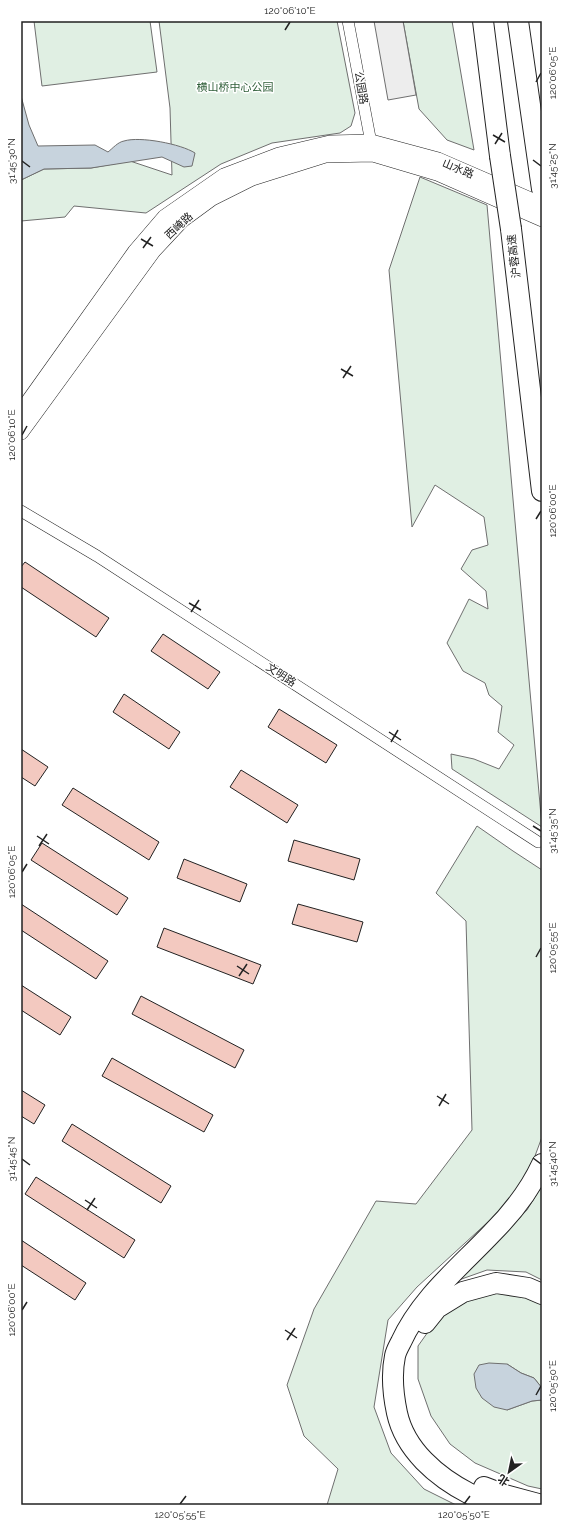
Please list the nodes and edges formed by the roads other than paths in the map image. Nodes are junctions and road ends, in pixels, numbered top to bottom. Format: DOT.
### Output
graph roads {
  1 [pos="348,21"];
  2 [pos="483,21"];
  3 [pos="518,21"];
  4 [pos="372,148"];
  5 [pos="542,189"];
  6 [pos="542,205"];
  7 [pos="542,219"];
  8 [pos="21,412"];
  9 [pos="21,432"];
  10 [pos="542,491"];
  11 [pos="21,511"];
  12 [pos="538,842"];
  13 [pos="542,1164"];
  14 [pos="542,1294"];
  15 [pos="536,1504"];
  16 [pos="498,1505"];
  1 -- 4 [label="street, 公园路"];
  2 -- 10 [label="highway, 沪蓉高速, bridge"];
  3 -- 5 [label="highway"];
  4 -- 6 [label="street, 山水路"];
  4 -- 7 [label="street, 山水路"];
  4 -- 8 [label="street, 西崦路"];
  4 -- 9 [label="street, 西崦路"];
  11 -- 12 [label="street, 文明路"];
  13 -- 16 [label="highway"];
  14 -- 15 [label="highway"];
}
